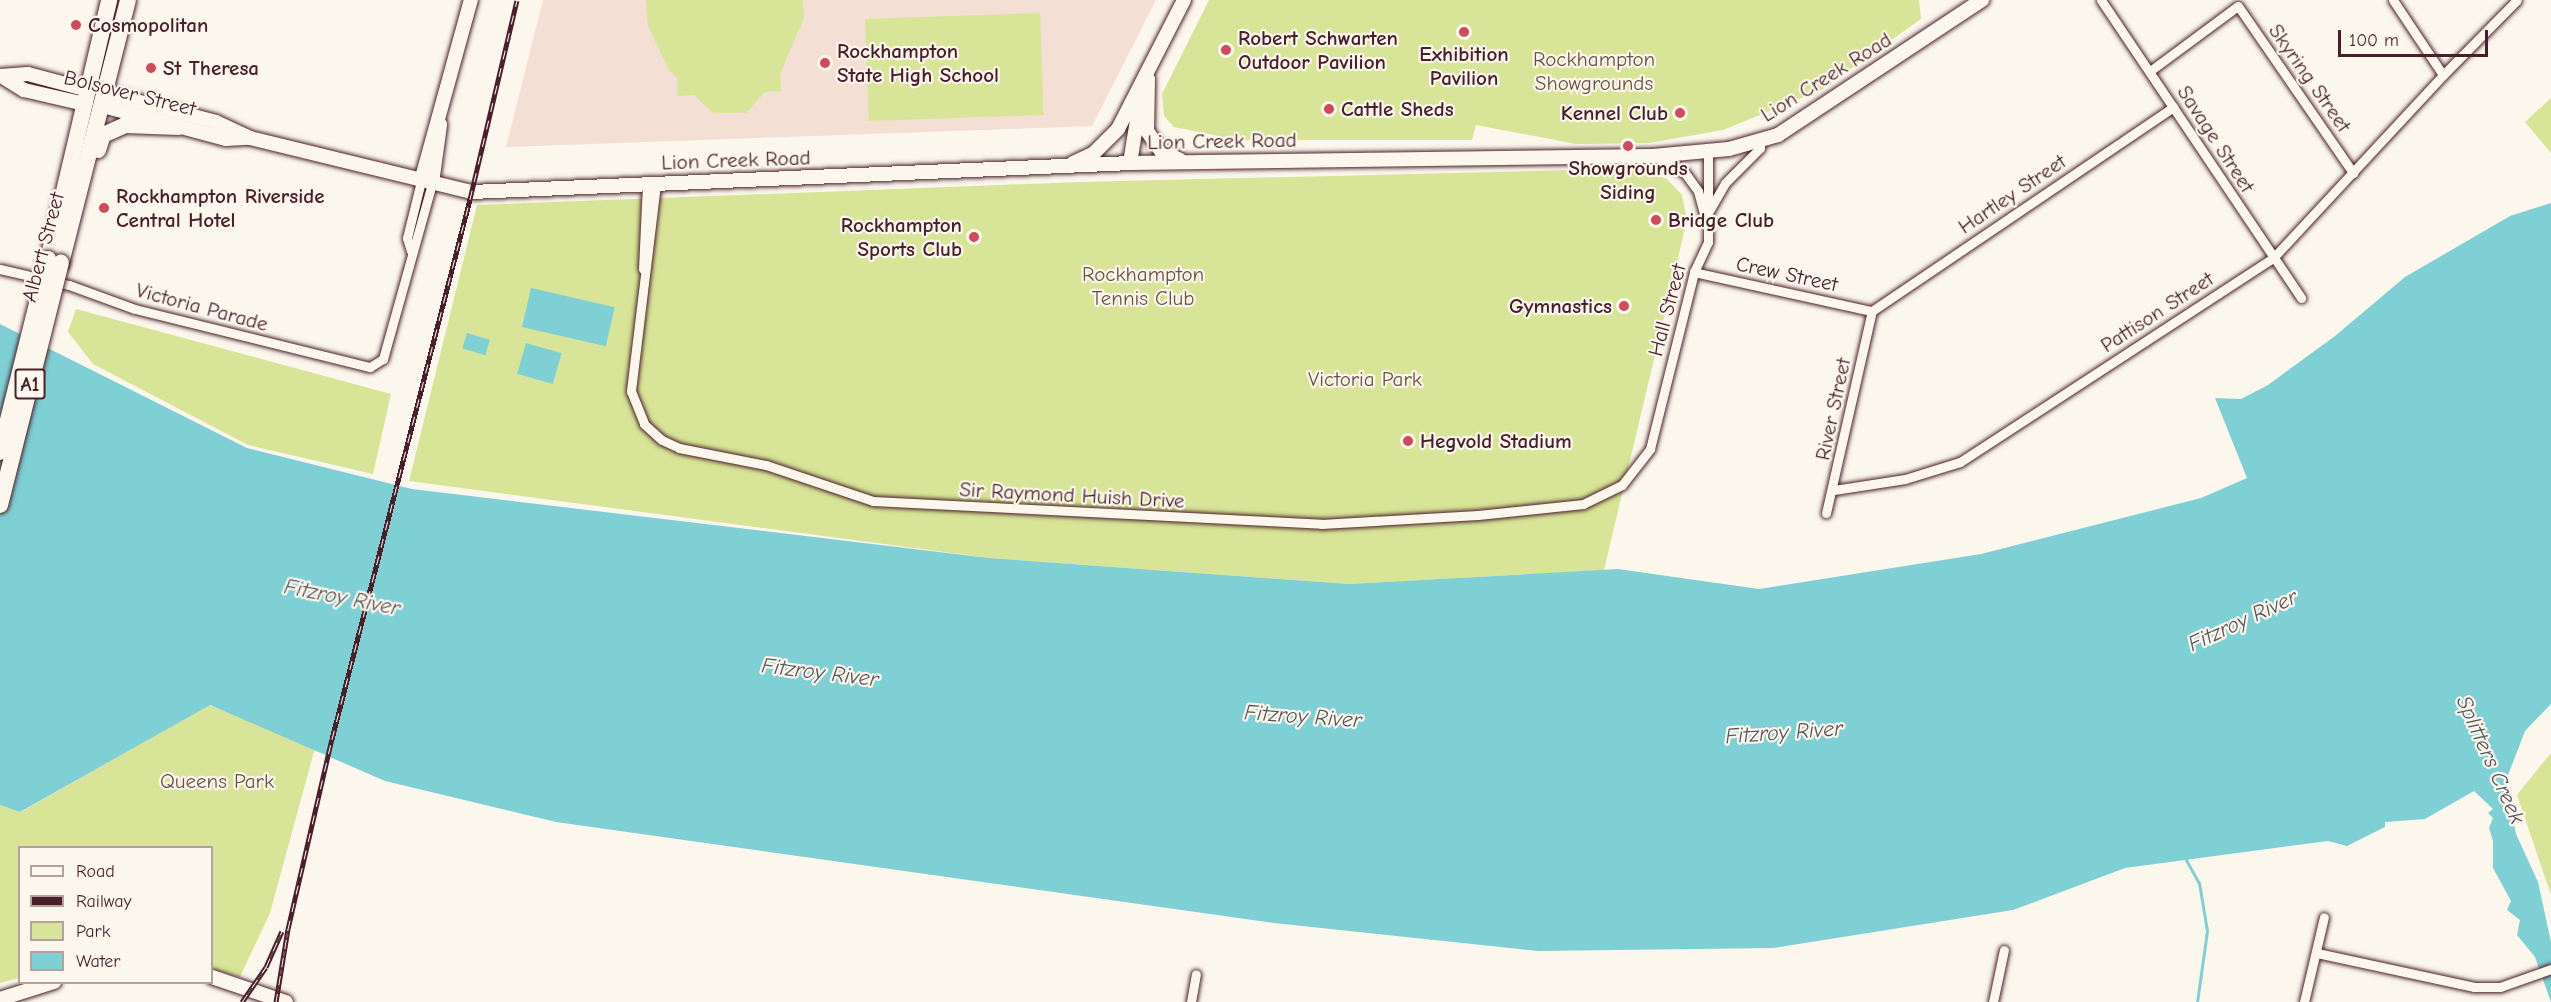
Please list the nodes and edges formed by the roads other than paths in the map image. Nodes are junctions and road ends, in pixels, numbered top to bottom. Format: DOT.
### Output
graph roads {
  1 [pos="109,0"];
  2 [pos="128,0"];
  3 [pos="471,0"];
  4 [pos="1184,0"];
  5 [pos="1982,0"];
  6 [pos="2101,0"];
  7 [pos="2393,0"];
  8 [pos="2517,0"];
  9 [pos="1149,71"];
  10 [pos="2150,71"];
  11 [pos="2443,75"];
  12 [pos="1,76"];
  13 [pos="87,97"];
  14 [pos="104,100"];
  15 [pos="2173,107"];
  16 [pos="179,127"];
  17 [pos="250,138"];
  18 [pos="1760,142"];
  19 [pos="1708,151"];
  20 [pos="1653,156"];
  21 [pos="1187,162"];
  22 [pos="1130,163"];
  23 [pos="1067,166"];
  24 [pos="2353,172"];
  25 [pos="427,182"];
  26 [pos="652,184"];
  27 [pos="79,198"];
  28 [pos="1706,219"];
  29 [pos="2274,257"];
  30 [pos="54,261"];
  31 [pos="0,268"];
  32 [pos="1694,272"];
  33 [pos="2301,298"];
  34 [pos="1872,311"];
  35 [pos="0,452"];
  36 [pos="1634,472"];
  37 [pos="1834,490"];
  38 [pos="0,505"];
  39 [pos="1826,513"];
  40 [pos="2324,917"];
  41 [pos="2004,950"];
  42 [pos="2317,953"];
  43 [pos="2551,969"];
  44 [pos="1196,974"];
  45 [pos="213,977"];
  46 [pos="48,984"];
  47 [pos="0,999"];
  48 [pos="270,999"];
  49 [pos="286,1002"];
  50 [pos="1191,1002"];
  51 [pos="1993,1002"];
  52 [pos="2304,1002"];
  1 -- 13 [label="highway, Albert Street / A1"];
  2 -- 14 [label="highway, Albert Street / A1"];
  3 -- 25 [label="street"];
  4 -- 9 [label="street"];
  5 -- 18 [label="street, Lion Creek Road"];
  6 -- 10 [label="street, Savage Street"];
  7 -- 11 [label="street"];
  8 -- 11 [label="street, Pattison Street"];
  9 -- 21 [label="street"];
  9 -- 22 [label="street"];
  9 -- 23 [label="street"];
  10 -- 15 [label="street, Savage Street"];
  10 -- 24 [label="street, Skyring Street"];
  11 -- 24 [label="street, Pattison Street"];
  12 -- 13 [label="street, Bolsover Street"];
  13 -- 14 [label="highway, Bolsover Street"];
  13 -- 30 [label="highway, Albert Street / A1"];
  14 -- 16 [label="street, Bolsover Street"];
  14 -- 17 [label="street, Bolsover Street"];
  14 -- 27 [label="highway, Albert Street / A1"];
  15 -- 29 [label="street, Savage Street"];
  15 -- 34 [label="street, Hartley Street"];
  16 -- 17 [label="street, Bolsover Street"];
  16 -- 27 [label="highway"];
  17 -- 25 [label="street, Bolsover Street"];
  18 -- 19 [label="street, Lion Creek Road"];
  18 -- 28 [label="street"];
  19 -- 20 [label="street, Lion Creek Road"];
  19 -- 28 [label="street, Hall Street"];
  20 -- 21 [label="street, Lion Creek Road"];
  20 -- 28 [label="street"];
  21 -- 22 [label="street, Lion Creek Road"];
  22 -- 23 [label="street, Lion Creek Road"];
  23 -- 26 [label="street, Lion Creek Road"];
  24 -- 29 [label="street, Pattison Street"];
  25 -- 26 [label="street, Lion Creek Road"];
  25 -- 31 [label="street, Victoria Parade"];
  26 -- 36 [label="street, Sir Raymond Huish Drive"];
  27 -- 30 [label="highway, Albert Street / A1"];
  28 -- 32 [label="street, Hall Street"];
  29 -- 33 [label="street, Savage Street"];
  29 -- 37 [label="street, Pattison Street"];
  30 -- 35 [label="highway, Albert Street / A1, bridge"];
  30 -- 38 [label="highway, Albert Street / A1, bridge"];
  32 -- 34 [label="street, Crew Street"];
  32 -- 36 [label="street, Hall Street"];
  34 -- 37 [label="street, River Street"];
  37 -- 39 [label="street, River Street"];
  40 -- 42 [label="street"];
  41 -- 51 [label="street"];
  42 -- 43 [label="street"];
  42 -- 52 [label="street"];
  44 -- 50 [label="street"];
  45 -- 48 [label="street"];
  46 -- 47 [label="street"];
  48 -- 49 [label="street"];
}
